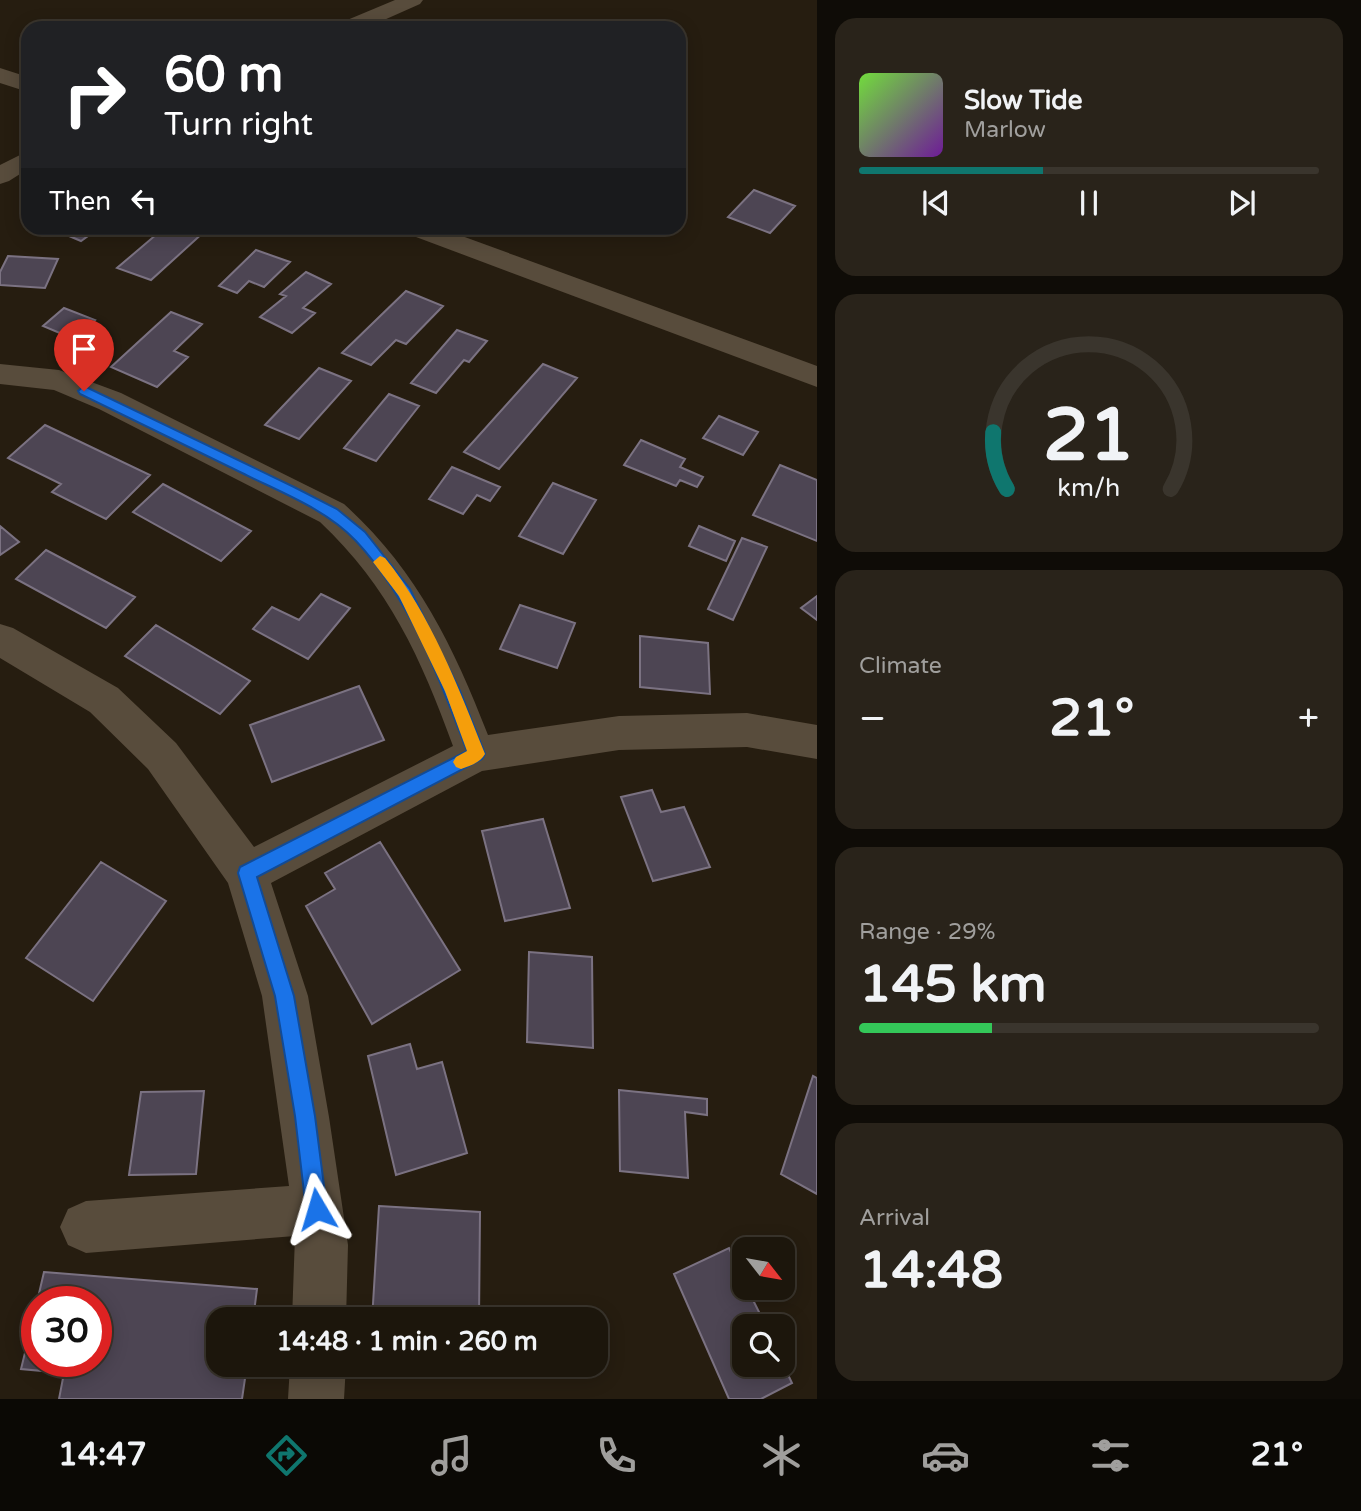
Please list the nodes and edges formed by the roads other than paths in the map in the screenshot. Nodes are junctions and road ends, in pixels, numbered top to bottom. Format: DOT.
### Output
graph roads {
  1 [pos="413,0"];
  2 [pos="364,21"];
  3 [pos="0,75"];
  4 [pos="21,82"];
  5 [pos="21,162"];
  6 [pos="0,176"];
  7 [pos="436,235"];
  8 [pos="490,235"];
  9 [pos="475,249"];
  10 [pos="0,374"];
  11 [pos="817,377"];
  12 [pos="0,639"];
  13 [pos="817,742"];
  14 [pos="476,754"];
  15 [pos="247,873"];
  16 [pos="317,1209"];
  17 [pos="86,1227"];
  18 [pos="320,1307"];
  19 [pos="317,1377"];
  20 [pos="316,1399"];
  1 -- 2 [label="street"];
  3 -- 4 [label="street"];
  5 -- 6 [label="street"];
  7 -- 9 [label="street"];
  8 -- 9 [label="street"];
  9 -- 11 [label="street"];
  10 -- 14 [label="street"];
  12 -- 15 [label="street"];
  13 -- 14 [label="street"];
  14 -- 15 [label="street"];
  15 -- 16 [label="street"];
  16 -- 17 [label="street"];
  16 -- 18 [label="street"];
  19 -- 20 [label="street"];
}
